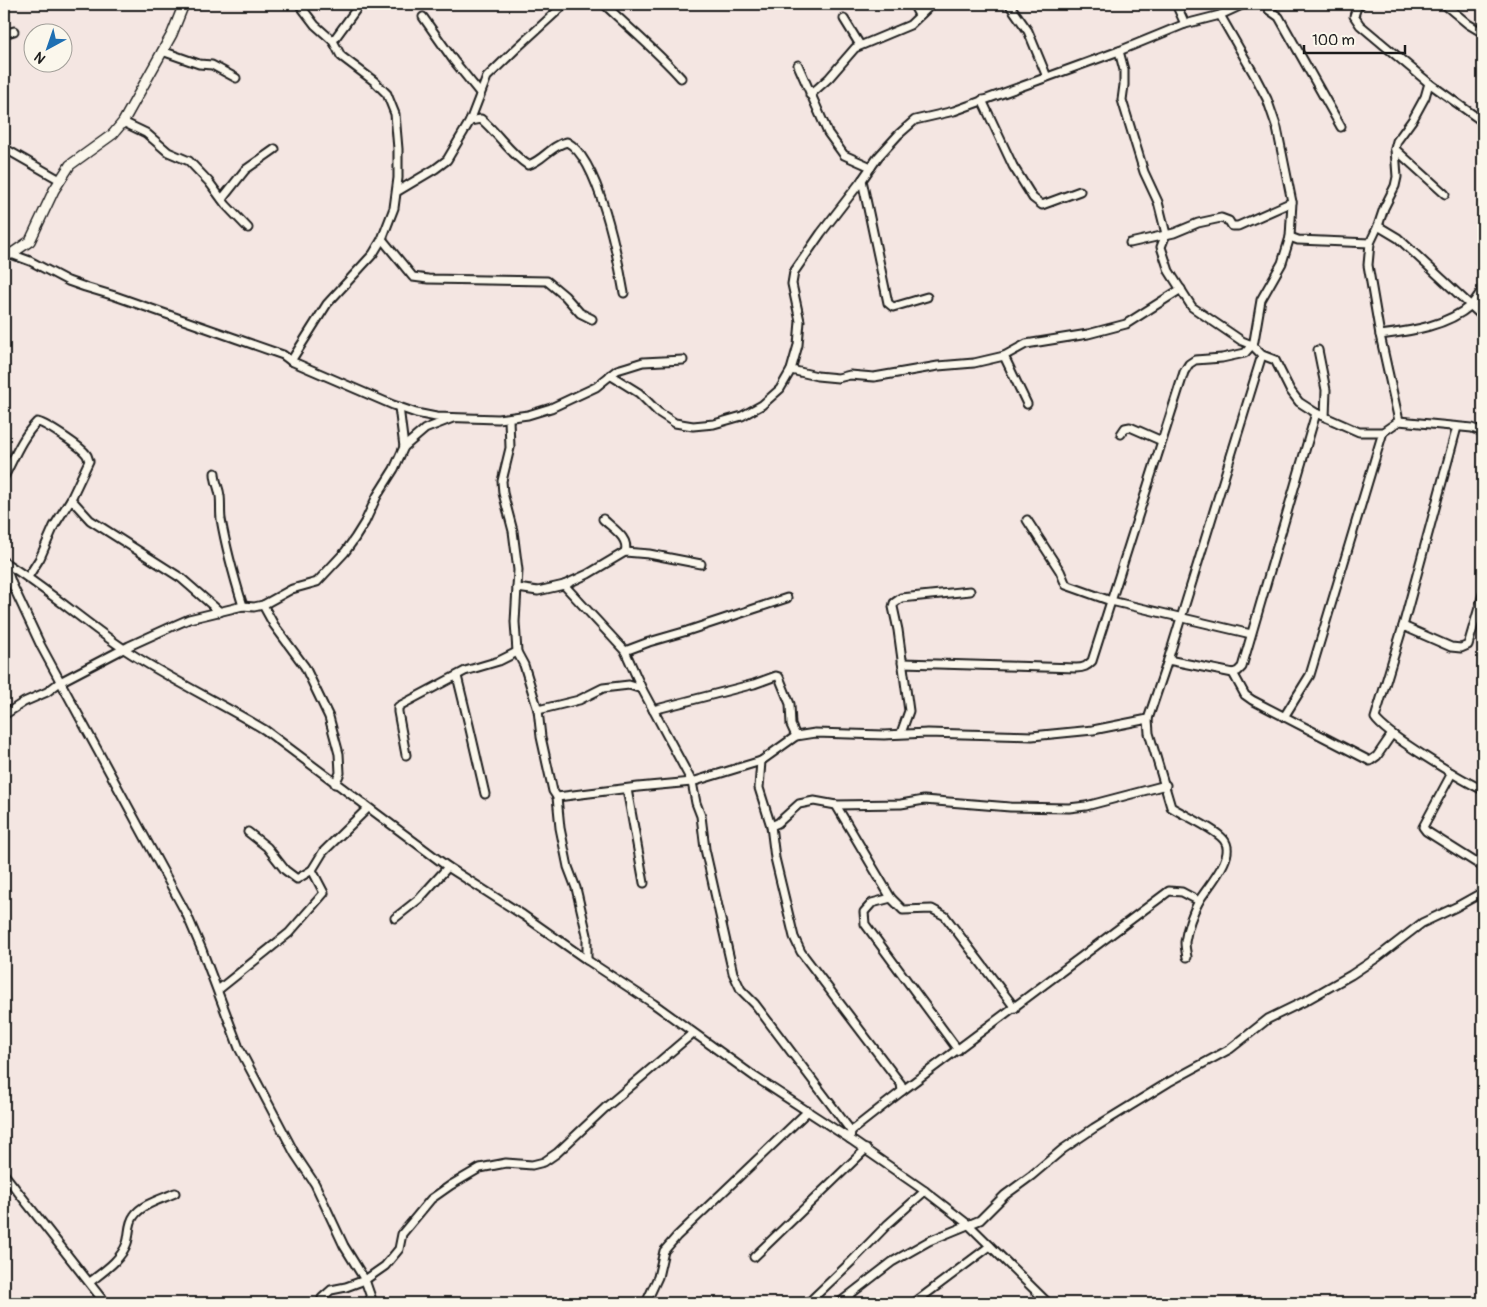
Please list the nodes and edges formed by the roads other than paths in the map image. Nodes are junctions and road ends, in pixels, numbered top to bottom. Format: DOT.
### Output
graph roads {
  1 [pos="184,4"];
  2 [pos="299,4"];
  3 [pos="360,4"];
  4 [pos="565,4"];
  5 [pos="604,4"];
  6 [pos="913,4"];
  7 [pos="932,4"];
  8 [pos="1009,4"];
  9 [pos="1176,4"];
  10 [pos="1244,4"];
  11 [pos="1266,4"];
  12 [pos="1361,4"];
  13 [pos="1444,4"];
  14 [pos="919,15"];
  15 [pos="1220,15"];
  16 [pos="423,17"];
  17 [pos="844,19"];
  18 [pos="1186,24"];
  19 [pos="14,31"];
  20 [pos="1483,33"];
  21 [pos="4,34"];
  22 [pos="333,41"];
  23 [pos="860,45"];
  24 [pos="162,51"];
  25 [pos="1119,51"];
  26 [pos="798,64"];
  27 [pos="1047,77"];
  28 [pos="236,78"];
  29 [pos="682,78"];
  30 [pos="1429,83"];
  31 [pos="480,93"];
  32 [pos="810,95"];
  33 [pos="982,100"];
  34 [pos="470,121"];
  35 [pos="123,122"];
  36 [pos="1483,122"];
  37 [pos="1341,127"];
  38 [pos="4,148"];
  39 [pos="275,149"];
  40 [pos="1395,150"];
  41 [pos="872,167"];
  42 [pos="60,180"];
  43 [pos="862,180"];
  44 [pos="398,191"];
  45 [pos="1080,191"];
  46 [pos="1445,194"];
  47 [pos="222,199"];
  48 [pos="1292,202"];
  49 [pos="1378,226"];
  50 [pos="248,228"];
  51 [pos="1166,234"];
  52 [pos="1290,236"];
  53 [pos="382,239"];
  54 [pos="1130,243"];
  55 [pos="1370,243"];
  56 [pos="7,255"];
  57 [pos="1181,289"];
  58 [pos="1483,290"];
  59 [pos="624,293"];
  60 [pos="927,298"];
  61 [pos="1471,304"];
  62 [pos="1483,317"];
  63 [pos="592,319"];
  64 [pos="1380,335"];
  65 [pos="1252,345"];
  66 [pos="1318,350"];
  67 [pos="1262,355"];
  68 [pos="1004,356"];
  69 [pos="683,360"];
  70 [pos="291,361"];
  71 [pos="791,370"];
  72 [pos="610,375"];
  73 [pos="1027,404"];
  74 [pos="399,407"];
  75 [pos="1316,413"];
  76 [pos="457,417"];
  77 [pos="1325,417"];
  78 [pos="509,419"];
  79 [pos="1399,421"];
  80 [pos="1457,427"];
  81 [pos="1383,432"];
  82 [pos="1483,432"];
  83 [pos="1121,434"];
  84 [pos="1162,441"];
  85 [pos="404,447"];
  86 [pos="215,473"];
  87 [pos="4,476"];
  88 [pos="71,499"];
  89 [pos="603,519"];
  90 [pos="1027,520"];
  91 [pos="625,552"];
  92 [pos="4,562"];
  93 [pos="701,564"];
  94 [pos="28,577"];
  95 [pos="564,585"];
  96 [pos="517,588"];
  97 [pos="970,591"];
  98 [pos="1483,594"];
  99 [pos="786,598"];
  100 [pos="1111,601"];
  101 [pos="263,605"];
  102 [pos="243,606"];
  103 [pos="220,612"];
  104 [pos="1181,617"];
  105 [pos="1475,620"];
  106 [pos="1483,624"];
  107 [pos="1403,626"];
  108 [pos="1251,634"];
  109 [pos="124,649"];
  110 [pos="517,652"];
  111 [pos="625,652"];
  112 [pos="1168,660"];
  113 [pos="902,663"];
  114 [pos="1233,673"];
  115 [pos="457,676"];
  116 [pos="60,682"];
  117 [pos="642,689"];
  118 [pos="538,710"];
  119 [pos="653,710"];
  120 [pos="4,715"];
  121 [pos="1284,716"];
  122 [pos="1148,719"];
  123 [pos="901,733"];
  124 [pos="1392,734"];
  125 [pos="796,736"];
  126 [pos="406,755"];
  127 [pos="761,762"];
  128 [pos="1452,773"];
  129 [pos="692,782"];
  130 [pos="336,784"];
  131 [pos="1166,785"];
  132 [pos="627,789"];
  133 [pos="1483,790"];
  134 [pos="484,794"];
  135 [pos="557,797"];
  136 [pos="836,805"];
  137 [pos="368,808"];
  138 [pos="771,826"];
  139 [pos="248,832"];
  140 [pos="448,867"];
  141 [pos="1483,868"];
  142 [pos="312,870"];
  143 [pos="644,883"];
  144 [pos="1483,892"];
  145 [pos="890,898"];
  146 [pos="1199,901"];
  147 [pos="395,918"];
  148 [pos="1187,957"];
  149 [pos="587,960"];
  150 [pos="218,990"];
  151 [pos="1015,1008"];
  152 [pos="693,1033"];
  153 [pos="958,1050"];
  154 [pos="902,1092"];
  155 [pos="808,1111"];
  156 [pos="851,1135"];
  157 [pos="866,1149"];
  158 [pos="4,1174"];
  159 [pos="925,1191"];
  160 [pos="175,1193"];
  161 [pos="969,1225"];
  162 [pos="990,1246"];
  163 [pos="754,1257"];
  164 [pos="365,1280"];
  165 [pos="90,1282"];
  166 [pos="105,1303"];
  167 [pos="322,1303"];
  168 [pos="373,1303"];
  169 [pos="646,1303"];
  170 [pos="808,1303"];
  171 [pos="839,1303"];
  172 [pos="914,1303"];
  173 [pos="1048,1303"];
  1 -- 24 [label="street"];
  2 -- 22 [label="street"];
  3 -- 22 [label="street"];
  4 -- 31 [label="street"];
  5 -- 29 [label="street"];
  6 -- 14 [label="street"];
  7 -- 14 [label="street"];
  8 -- 27 [label="street"];
  9 -- 18 [label="street"];
  10 -- 15 [label="street"];
  11 -- 37 [label="street"];
  12 -- 30 [label="street"];
  13 -- 20 [label="street"];
  14 -- 23 [label="street"];
  15 -- 18 [label="street"];
  15 -- 48 [label="street"];
  16 -- 31 [label="street"];
  17 -- 23 [label="street"];
  18 -- 25 [label="street"];
  19 -- 21 [label="street"];
  22 -- 44 [label="street"];
  23 -- 32 [label="street"];
  24 -- 28 [label="street"];
  24 -- 35 [label="street"];
  25 -- 27 [label="street"];
  25 -- 51 [label="street"];
  26 -- 32 [label="street"];
  27 -- 33 [label="street"];
  30 -- 36 [label="street"];
  30 -- 40 [label="street"];
  31 -- 34 [label="street"];
  32 -- 41 [label="street"];
  33 -- 41 [label="street"];
  33 -- 45 [label="street"];
  34 -- 44 [label="street"];
  34 -- 59 [label="street"];
  35 -- 42 [label="street"];
  35 -- 47 [label="street"];
  38 -- 42 [label="street"];
  39 -- 47 [label="street"];
  40 -- 46 [label="street"];
  40 -- 49 [label="street"];
  41 -- 43 [label="street"];
  42 -- 56 [label="street"];
  43 -- 60 [label="street"];
  43 -- 71 [label="street"];
  44 -- 53 [label="street"];
  47 -- 50 [label="street"];
  48 -- 51 [label="street"];
  48 -- 52 [label="street"];
  49 -- 55 [label="street"];
  49 -- 61 [label="street"];
  51 -- 54 [label="street"];
  51 -- 57 [label="street"];
  52 -- 55 [label="street"];
  52 -- 65 [label="street"];
  53 -- 63 [label="street"];
  53 -- 70 [label="street"];
  55 -- 64 [label="street"];
  56 -- 70 [label="street"];
  57 -- 65 [label="street"];
  57 -- 68 [label="street"];
  58 -- 61 [label="street"];
  61 -- 62 [label="street"];
  61 -- 64 [label="street"];
  64 -- 79 [label="street"];
  65 -- 67 [label="street"];
  65 -- 84 [label="street"];
  66 -- 77 [label="street"];
  67 -- 75 [label="street"];
  67 -- 104 [label="street"];
  68 -- 71 [label="street"];
  68 -- 73 [label="street"];
  69 -- 72 [label="street"];
  70 -- 74 [label="street"];
  71 -- 72 [label="street"];
  72 -- 78 [label="street"];
  74 -- 76 [label="street"];
  74 -- 85 [label="street"];
  75 -- 77 [label="street"];
  75 -- 108 [label="street"];
  76 -- 78 [label="street"];
  76 -- 85 [label="street"];
  77 -- 81 [label="street"];
  78 -- 96 [label="street"];
  79 -- 80 [label="street"];
  79 -- 81 [label="street"];
  80 -- 82 [label="street"];
  80 -- 107 [label="street"];
  81 -- 121 [label="street"];
  83 -- 84 [label="street"];
  84 -- 100 [label="street"];
  85 -- 101 [label="street"];
  86 -- 102 [label="street"];
  87 -- 88 [label="street"];
  88 -- 94 [label="street"];
  88 -- 103 [label="street"];
  89 -- 91 [label="street"];
  90 -- 100 [label="street"];
  91 -- 93 [label="street"];
  91 -- 95 [label="street"];
  92 -- 94 [label="street"];
  92 -- 116 [label="street"];
  94 -- 109 [label="street"];
  95 -- 96 [label="street"];
  95 -- 111 [label="street"];
  96 -- 110 [label="street"];
  97 -- 113 [label="street"];
  98 -- 105 [label="street"];
  99 -- 111 [label="street"];
  100 -- 104 [label="street"];
  100 -- 113 [label="street"];
  101 -- 102 [label="street"];
  101 -- 130 [label="street"];
  102 -- 103 [label="street"];
  103 -- 109 [label="street"];
  104 -- 108 [label="street"];
  104 -- 112 [label="street"];
  105 -- 106 [label="street"];
  105 -- 107 [label="street"];
  107 -- 124 [label="street"];
  108 -- 114 [label="street"];
  109 -- 116 [label="street"];
  109 -- 130 [label="street"];
  110 -- 115 [label="street"];
  110 -- 118 [label="street"];
  111 -- 117 [label="street"];
  112 -- 114 [label="street"];
  112 -- 122 [label="street"];
  113 -- 123 [label="street"];
  114 -- 121 [label="street"];
  115 -- 126 [label="street"];
  115 -- 134 [label="street"];
  116 -- 120 [label="street"];
  116 -- 150 [label="street"];
  117 -- 118 [label="street"];
  117 -- 119 [label="street"];
  118 -- 135 [label="street"];
  119 -- 125 [label="street"];
  119 -- 129 [label="street"];
  121 -- 124 [label="street"];
  122 -- 123 [label="street"];
  122 -- 131 [label="street"];
  123 -- 125 [label="street"];
  124 -- 128 [label="street"];
  125 -- 127 [label="street"];
  127 -- 129 [label="street"];
  127 -- 138 [label="street"];
  128 -- 133 [label="street"];
  128 -- 141 [label="street"];
  129 -- 132 [label="street"];
  129 -- 156 [label="street"];
  130 -- 137 [label="street"];
  131 -- 136 [label="street"];
  131 -- 146 [label="street"];
  132 -- 135 [label="street"];
  132 -- 143 [label="street"];
  135 -- 149 [label="street"];
  136 -- 138 [label="street"];
  136 -- 145 [label="street"];
  137 -- 140 [label="street"];
  137 -- 142 [label="street"];
  138 -- 154 [label="street"];
  139 -- 142 [label="street"];
  140 -- 147 [label="street"];
  140 -- 149 [label="street"];
  142 -- 150 [label="street"];
  144 -- 161 [label="street"];
  145 -- 151 [label="street"];
  145 -- 153 [label="street"];
  146 -- 148 [label="street"];
  146 -- 151 [label="street"];
  149 -- 152 [label="street"];
  150 -- 164 [label="street"];
  151 -- 153 [label="street"];
  152 -- 155 [label="street"];
  152 -- 164 [label="street"];
  153 -- 154 [label="street"];
  154 -- 156 [label="street"];
  155 -- 156 [label="street"];
  155 -- 169 [label="street"];
  156 -- 157 [label="street"];
  157 -- 159 [label="street"];
  157 -- 163 [label="street"];
  158 -- 165 [label="street"];
  159 -- 161 [label="street"];
  159 -- 170 [label="street"];
  160 -- 165 [label="street"];
  161 -- 162 [label="street"];
  161 -- 171 [label="street"];
  162 -- 172 [label="street"];
  162 -- 173 [label="street"];
  164 -- 167 [label="street"];
  164 -- 168 [label="street"];
  165 -- 166 [label="street"];
}
